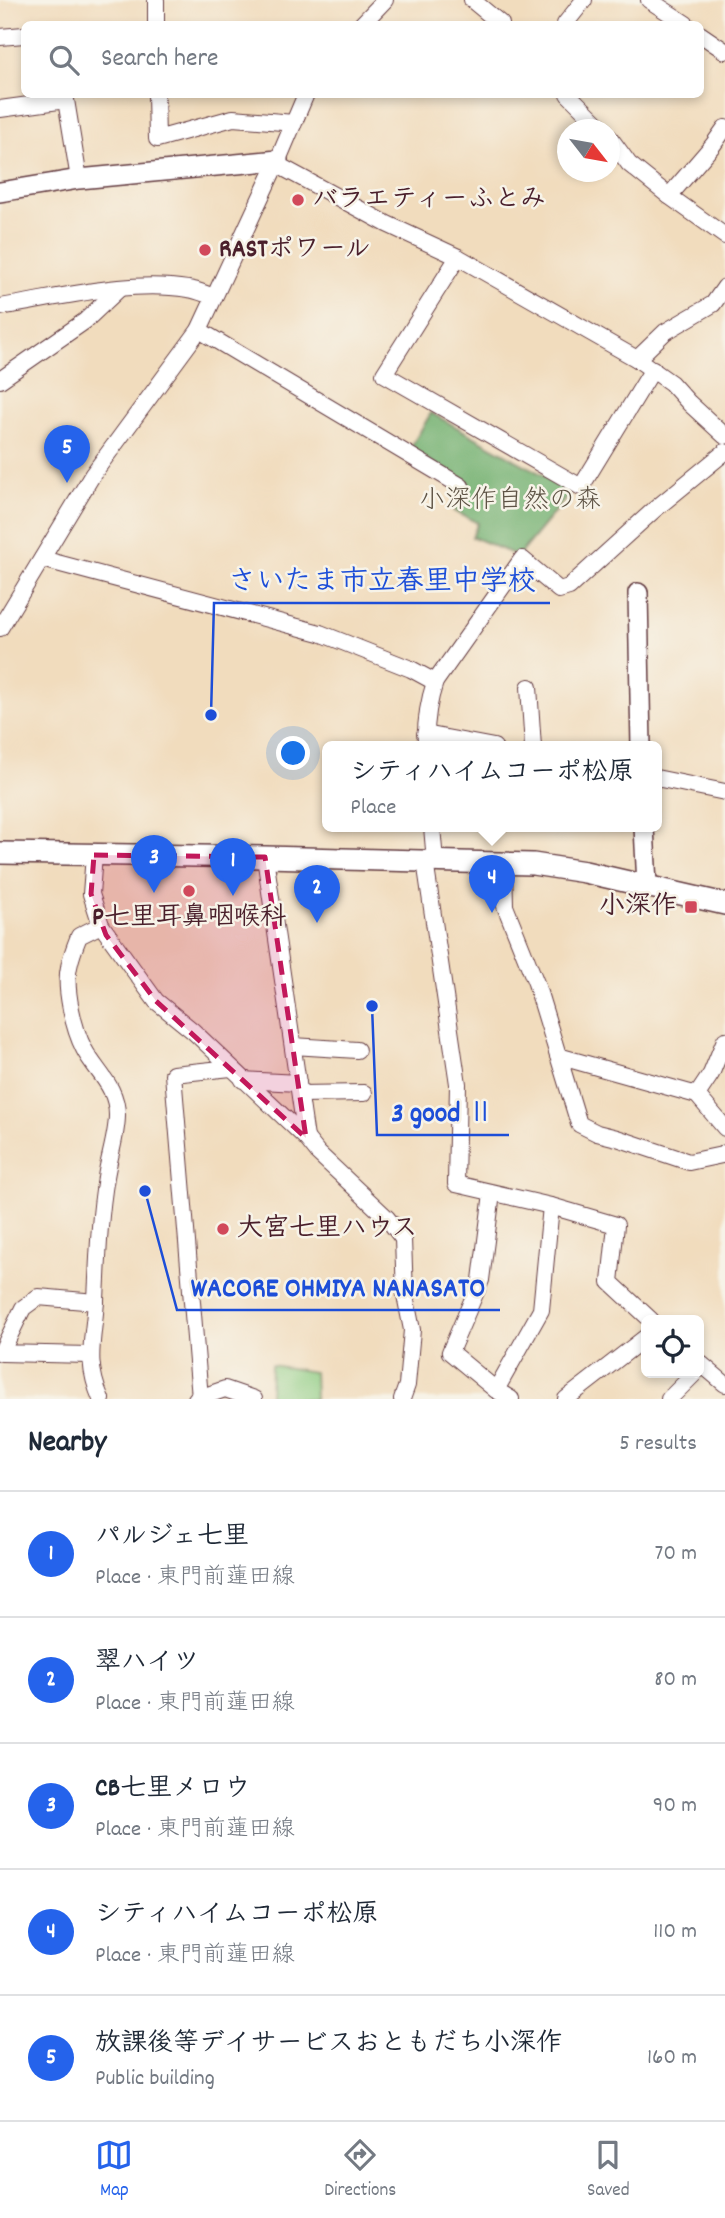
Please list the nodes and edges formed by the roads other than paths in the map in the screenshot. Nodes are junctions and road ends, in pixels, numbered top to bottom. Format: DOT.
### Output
graph roads {
  1 [pos="156,0"];
  2 [pos="385,0"];
  3 [pos="472,0"];
  4 [pos="584,0"];
  5 [pos="649,0"];
  6 [pos="156,21"];
  7 [pos="365,21"];
  8 [pos="496,21"];
  9 [pos="567,21"];
  10 [pos="681,21"];
  11 [pos="21,35"];
  12 [pos="704,36"];
  13 [pos="0,37"];
  14 [pos="725,51"];
  15 [pos="60,98"];
  16 [pos="66,98"];
  17 [pos="156,98"];
  18 [pos="304,98"];
  19 [pos="572,98"];
  20 [pos="0,109"];
  21 [pos="593,119"];
  22 [pos="294,123"];
  23 [pos="725,128"];
  24 [pos="620,152"];
  25 [pos="277,162"];
  26 [pos="79,179"];
  27 [pos="0,192"];
  28 [pos="669,196"];
  29 [pos="725,236"];
  30 [pos="457,257"];
  31 [pos="725,287"];
  32 [pos="120,288"];
  33 [pos="214,298"];
  34 [pos="0,307"];
  35 [pos="719,308"];
  36 [pos="199,330"];
  37 [pos="637,359"];
  38 [pos="653,369"];
  39 [pos="0,380"];
  40 [pos="725,436"];
  41 [pos="725,452"];
  42 [pos="461,486"];
  43 [pos="42,559"];
  44 [pos="638,593"];
  45 [pos="0,628"];
  46 [pos="435,682"];
  47 [pos="529,687"];
  48 [pos="426,740"];
  49 [pos="533,741"];
  50 [pos="641,741"];
  51 [pos="662,779"];
  52 [pos="725,792"];
  53 [pos="432,832"];
  54 [pos="644,832"];
  55 [pos="0,853"];
  56 [pos="94,855"];
  57 [pos="265,857"];
  58 [pos="430,861"];
  59 [pos="503,862"];
  60 [pos="647,886"];
  61 [pos="725,904"];
  62 [pos="101,925"];
  63 [pos="725,1040"];
  64 [pos="293,1046"];
  65 [pos="357,1050"];
  66 [pos="558,1056"];
  67 [pos="231,1068"];
  68 [pos="243,1080"];
  69 [pos="299,1089"];
  70 [pos="365,1093"];
  71 [pos="697,1095"];
  72 [pos="725,1128"];
  73 [pos="306,1138"];
  74 [pos="724,1156"];
  75 [pos="492,1193"];
  76 [pos="551,1206"];
  77 [pos="96,1303"];
  78 [pos="646,1315"];
  79 [pos="641,1341"];
  80 [pos="90,1355"];
  81 [pos="704,1370"];
  82 [pos="689,1378"];
  83 [pos="725,1384"];
  84 [pos="496,1390"];
  85 [pos="198,1398"];
  86 [pos="101,1399"];
  87 [pos="254,1399"];
  88 [pos="402,1399"];
  89 [pos="511,1399"];
  90 [pos="566,1399"];
  91 [pos="669,1399"];
  1 -- 6 [label="street"];
  2 -- 7 [label="street"];
  3 -- 8 [label="street"];
  4 -- 9 [label="street"];
  5 -- 10 [label="street"];
  11 -- 13 [label="street"];
  12 -- 14 [label="street"];
  15 -- 20 [label="street"];
  16 -- 26 [label="street"];
  17 -- 22 [label="street"];
  18 -- 22 [label="street"];
  19 -- 21 [label="street"];
  22 -- 25 [label="street"];
  23 -- 28 [label="street"];
  24 -- 28 [label="street"];
  25 -- 26 [label="street"];
  25 -- 30 [label="street"];
  25 -- 33 [label="street"];
  26 -- 27 [label="street"];
  28 -- 29 [label="street"];
  30 -- 37 [label="street"];
  30 -- 38 [label="street"];
  31 -- 35 [label="street"];
  32 -- 33 [label="street"];
  32 -- 34 [label="street"];
  32 -- 39 [label="street"];
  33 -- 36 [label="street"];
  35 -- 37 [label="street"];
  36 -- 42 [label="street"];
  36 -- 43 [label="street"];
  37 -- 38 [label="street"];
  38 -- 40 [label="street"];
  41 -- 46 [label="street"];
  43 -- 45 [label="street"];
  43 -- 46 [label="street"];
  44 -- 50 [label="street"];
  46 -- 48 [label="street"];
  47 -- 49 [label="street"];
  51 -- 52 [label="street"];
  53 -- 58 [label="street"];
  54 -- 60 [label="street"];
  55 -- 56 [label="main road"];
  56 -- 57 [label="main road"];
  56 -- 62 [label="street"];
  57 -- 58 [label="main road"];
  57 -- 64 [label="street"];
  58 -- 59 [label="main road"];
  58 -- 75 [label="street"];
  59 -- 60 [label="main road"];
  59 -- 66 [label="street"];
  60 -- 61 [label="main road"];
  62 -- 67 [label="street"];
  62 -- 77 [label="street"];
  63 -- 71 [label="street"];
  64 -- 65 [label="street"];
  64 -- 69 [label="street"];
  66 -- 71 [label="street"];
  66 -- 74 [label="street"];
  67 -- 68 [label="street"];
  67 -- 85 [label="street"];
  68 -- 69 [label="street"];
  68 -- 73 [label="street"];
  69 -- 70 [label="street"];
  69 -- 73 [label="street"];
  71 -- 72 [label="street"];
  73 -- 88 [label="street"];
  75 -- 76 [label="street"];
  75 -- 84 [label="street"];
  76 -- 78 [label="street"];
  76 -- 84 [label="street"];
  77 -- 80 [label="street"];
  77 -- 80 [label="street"];
  79 -- 90 [label="street"];
  80 -- 86 [label="street"];
  81 -- 83 [label="street"];
  82 -- 91 [label="street"];
  84 -- 89 [label="street"];
  85 -- 87 [label="street"];
}
